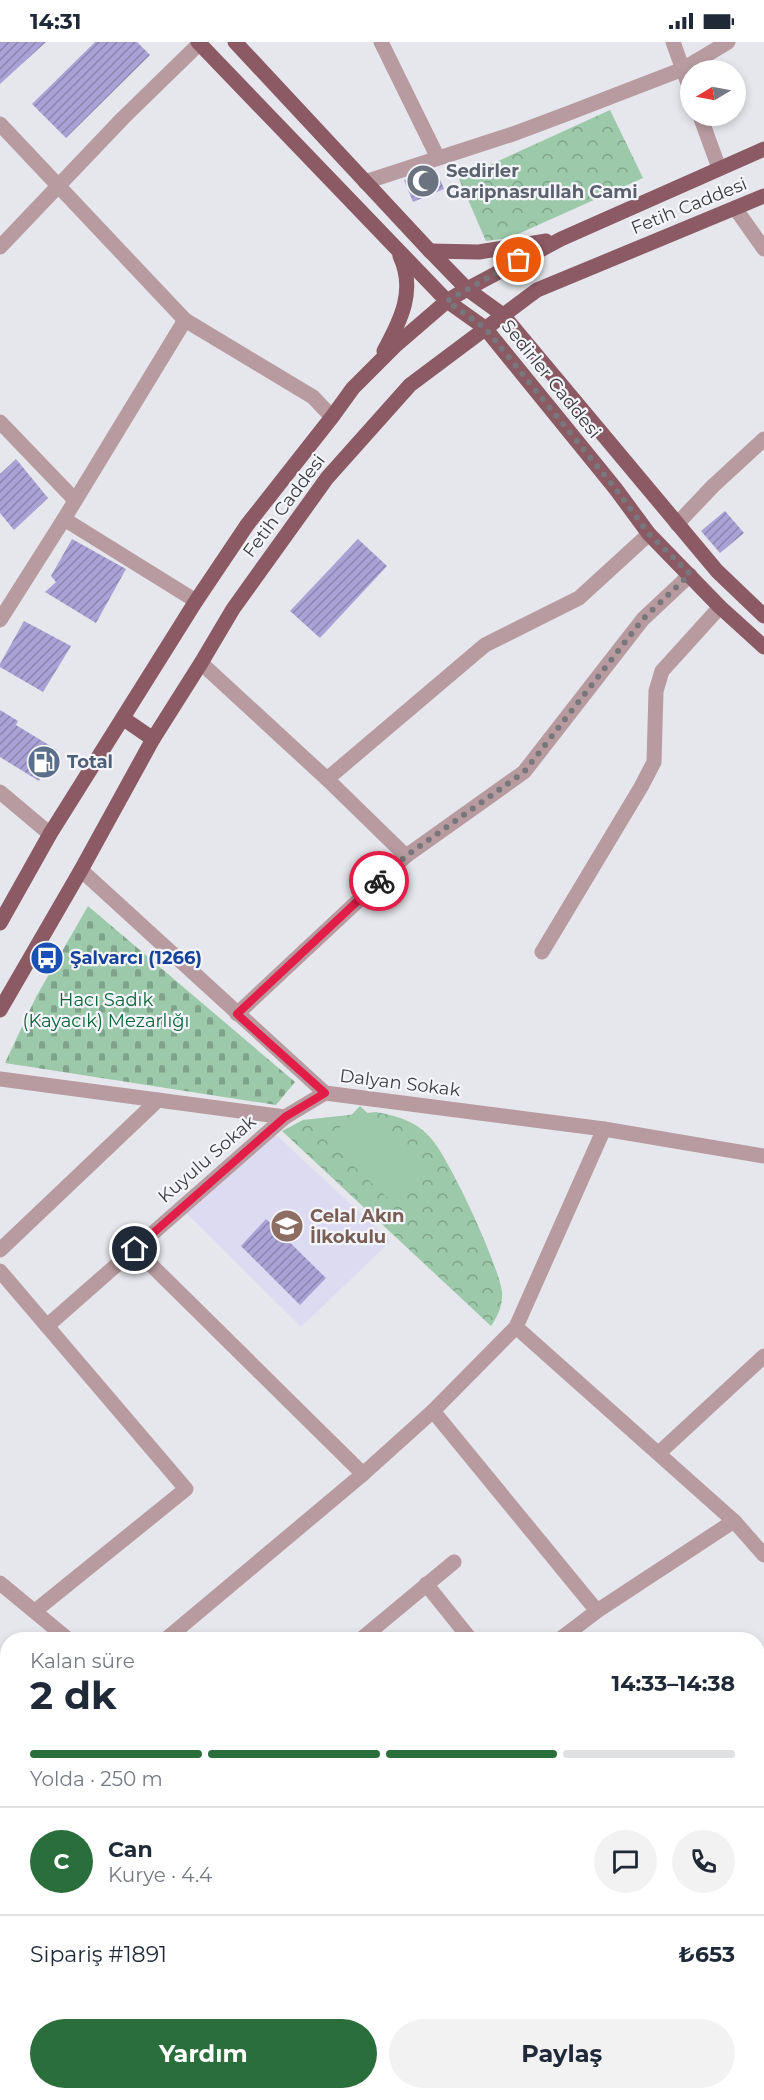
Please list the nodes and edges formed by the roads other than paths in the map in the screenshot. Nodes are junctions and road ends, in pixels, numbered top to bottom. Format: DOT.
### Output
graph roads {
  1 [pos="235,42"];
  2 [pos="381,42"];
  3 [pos="673,42"];
  4 [pos="728,42"];
  5 [pos="199,43"];
  6 [pos="698,60"];
  7 [pos="680,61"];
  8 [pos="680,70"];
  9 [pos="704,126"];
  10 [pos="2,130"];
  11 [pos="764,149"];
  12 [pos="438,158"];
  13 [pos="719,168"];
  14 [pos="365,182"];
  15 [pos="58,187"];
  16 [pos="764,196"];
  17 [pos="735,208"];
  18 [pos="561,238"];
  19 [pos="0,248"];
  20 [pos="764,249"];
  21 [pos="398,250"];
  22 [pos="430,251"];
  23 [pos="467,289"];
  24 [pos="447,301"];
  25 [pos="503,315"];
  26 [pos="185,320"];
  27 [pos="485,328"];
  28 [pos="377,364"];
  29 [pos="332,417"];
  30 [pos="0,422"];
  31 [pos="764,439"];
  32 [pos="75,500"];
  33 [pos="64,519"];
  34 [pos="677,524"];
  35 [pos="649,534"];
  36 [pos="690,574"];
  37 [pos="196,601"];
  38 [pos="720,607"];
  39 [pos="764,616"];
  40 [pos="0,620"];
  41 [pos="764,647"];
  42 [pos="201,663"];
  43 [pos="124,719"];
  44 [pos="153,739"];
  45 [pos="327,779"];
  46 [pos="0,792"];
  47 [pos="50,834"];
  48 [pos="406,856"];
  49 [pos="81,870"];
  50 [pos="0,923"];
  51 [pos="542,952"];
  52 [pos="0,1010"];
  53 [pos="237,1014"];
  54 [pos="0,1079"];
  55 [pos="325,1093"];
  56 [pos="158,1100"];
  57 [pos="285,1117"];
  58 [pos="604,1129"];
  59 [pos="764,1156"];
  60 [pos="135,1249"];
  61 [pos="0,1250"];
  62 [pos="0,1271"];
  63 [pos="47,1326"];
  64 [pos="516,1327"];
  65 [pos="764,1356"];
  66 [pos="432,1411"];
  67 [pos="659,1453"];
  68 [pos="363,1474"];
  69 [pos="734,1521"];
  70 [pos="764,1555"];
  71 [pos="454,1562"];
  72 [pos="0,1582"];
  73 [pos="426,1584"];
  74 [pos="35,1611"];
  75 [pos="597,1611"];
  76 [pos="60,1632"];
  77 [pos="175,1632"];
  78 [pos="369,1632"];
  79 [pos="465,1632"];
  80 [pos="569,1632"];
  1 -- 14 [label="main road, Sedirler Caddesi"];
  2 -- 12 [label="street"];
  3 -- 7 [label="street"];
  4 -- 6 [label="street"];
  5 -- 15 [label="street"];
  5 -- 21 [label="main road, Sedirler Caddesi"];
  8 -- 12 [label="street"];
  9 -- 13 [label="street"];
  10 -- 15 [label="street"];
  11 -- 13 [label="main road, Fetih Caddesi"];
  12 -- 14 [label="street"];
  13 -- 18 [label="main road, Fetih Caddesi"];
  14 -- 22 [label="main road, Sedirler Caddesi"];
  15 -- 19 [label="street"];
  15 -- 26 [label="street"];
  16 -- 17 [label="main road, Fetih Caddesi"];
  17 -- 20 [label="street"];
  17 -- 25 [label="main road, Fetih Caddesi"];
  18 -- 22 [label="main road"];
  18 -- 23 [label="main road, Fetih Caddesi"];
  21 -- 24 [label="main road, Sedirler Caddesi"];
  21 -- 28 [label="main road"];
  22 -- 23 [label="main road, Sedirler Caddesi"];
  23 -- 24 [label="main road, Fetih Caddesi"];
  23 -- 25 [label="main road, Sedirler Caddesi"];
  24 -- 27 [label="main road, Sedirler Caddesi"];
  24 -- 28 [label="main road, Fetih Caddesi"];
  25 -- 27 [label="main road, Fetih Caddesi"];
  25 -- 34 [label="main road, Sedirler Caddesi"];
  26 -- 29 [label="street"];
  26 -- 32 [label="street"];
  27 -- 35 [label="main road, Sedirler Caddesi"];
  27 -- 42 [label="main road, Fetih Caddesi"];
  28 -- 29 [label="main road, Fetih Caddesi"];
  29 -- 37 [label="main road, Fetih Caddesi"];
  30 -- 32 [label="street"];
  31 -- 34 [label="street"];
  32 -- 33 [label="street"];
  33 -- 37 [label="street"];
  33 -- 40 [label="street"];
  34 -- 39 [label="main road, Sedirler Caddesi"];
  35 -- 36 [label="main road, Sedirler Caddesi"];
  35 -- 45 [label="street"];
  36 -- 38 [label="main road, Sedirler Caddesi"];
  36 -- 48 [label="street"];
  37 -- 43 [label="main road, Fetih Caddesi"];
  38 -- 41 [label="main road, Sedirler Caddesi"];
  38 -- 51 [label="street"];
  42 -- 44 [label="main road, Fetih Caddesi"];
  42 -- 45 [label="street"];
  43 -- 44 [label="main road"];
  43 -- 47 [label="main road, Fetih Caddesi"];
  44 -- 49 [label="main road, Fetih Caddesi"];
  45 -- 48 [label="street"];
  46 -- 47 [label="street"];
  47 -- 50 [label="main road, Fetih Caddesi"];
  48 -- 53 [label="street"];
  49 -- 52 [label="main road, Fetih Caddesi"];
  49 -- 53 [label="street"];
  53 -- 55 [label="street"];
  54 -- 56 [label="street"];
  55 -- 57 [label="street, Dalyan Sokak"];
  55 -- 58 [label="street, Dalyan Sokak"];
  56 -- 57 [label="street"];
  56 -- 61 [label="street"];
  57 -- 60 [label="street, Kuyulu Sokak"];
  58 -- 59 [label="street, Dalyan Sokak"];
  58 -- 64 [label="street"];
  60 -- 63 [label="street, Kuyulu Sokak"];
  60 -- 68 [label="street"];
  62 -- 63 [label="street"];
  63 -- 74 [label="street"];
  64 -- 66 [label="street"];
  64 -- 67 [label="street"];
  65 -- 67 [label="street"];
  66 -- 68 [label="street"];
  66 -- 75 [label="street"];
  67 -- 69 [label="street"];
  68 -- 77 [label="street"];
  69 -- 70 [label="street"];
  69 -- 75 [label="street"];
  71 -- 73 [label="street"];
  72 -- 74 [label="street"];
  73 -- 78 [label="street"];
  73 -- 79 [label="street"];
  74 -- 76 [label="street"];
  75 -- 80 [label="street"];
}
